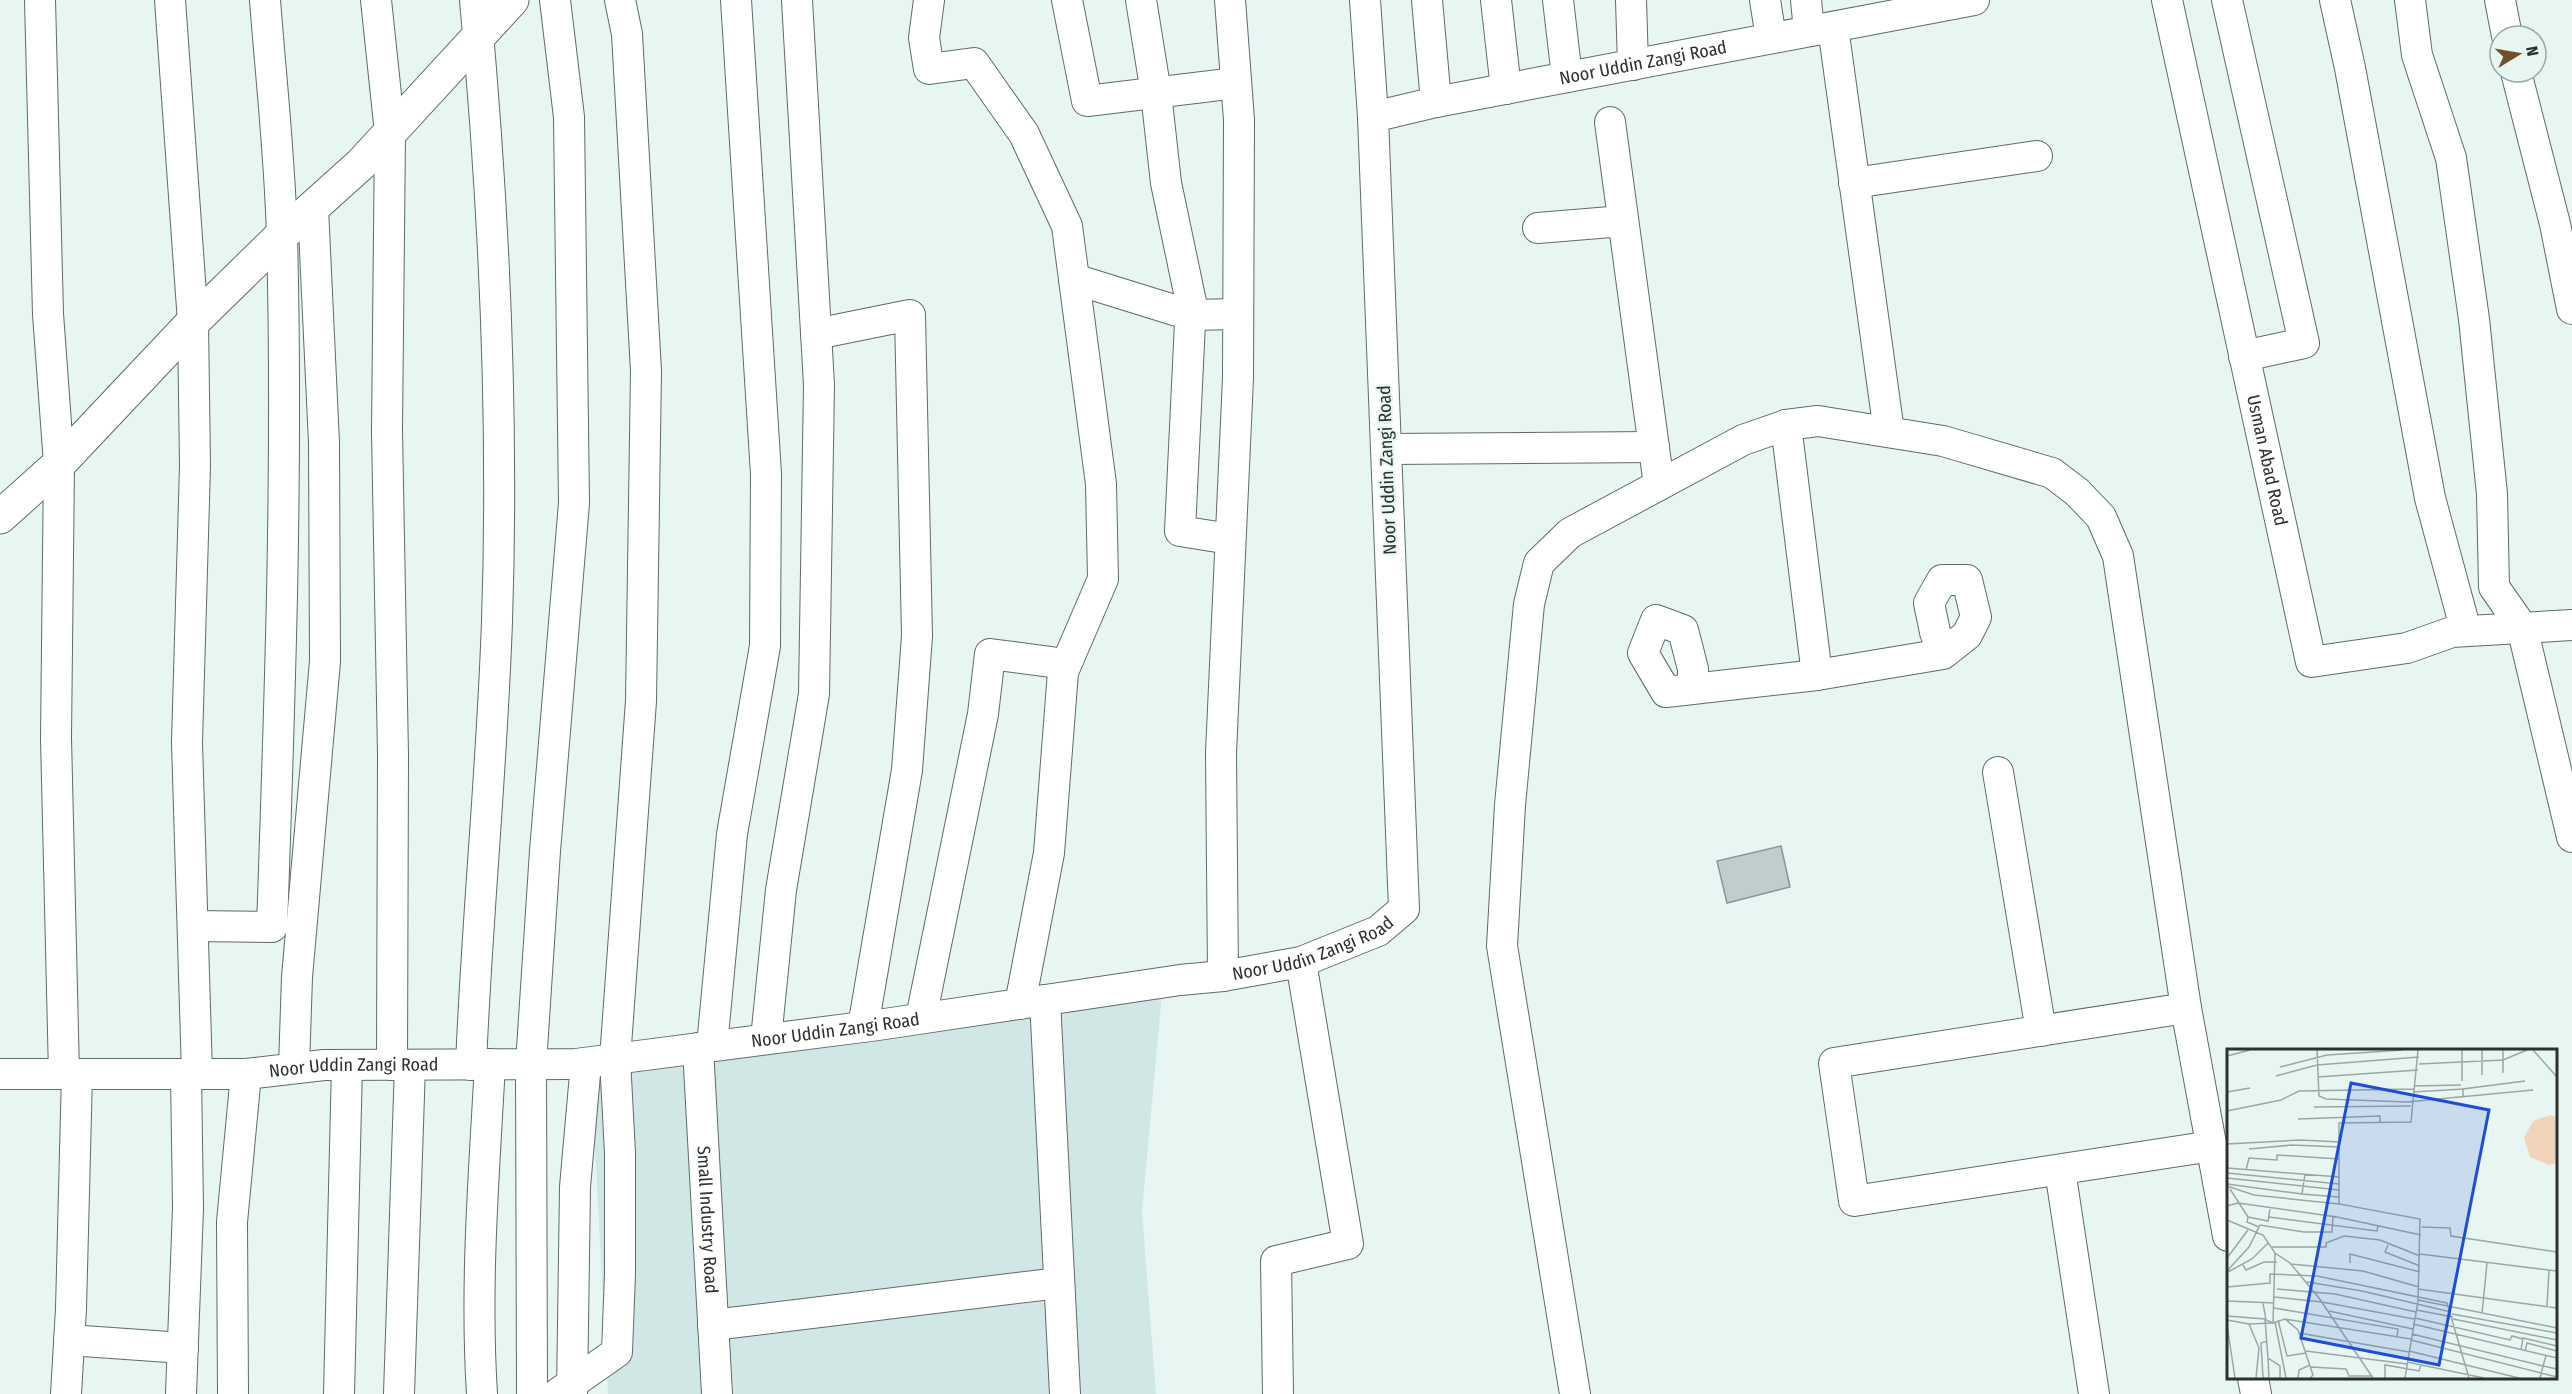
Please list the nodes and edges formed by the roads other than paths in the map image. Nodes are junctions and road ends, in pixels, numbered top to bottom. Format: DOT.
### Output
graph roads {
  1 [pos="40,0"];
  2 [pos="170,0"];
  3 [pos="265,0"];
  4 [pos="376,0"];
  5 [pos="475,0"];
  6 [pos="512,0"];
  7 [pos="555,0"];
  8 [pos="620,0"];
  9 [pos="736,0"];
  10 [pos="797,0"];
  11 [pos="929,0"];
  12 [pos="1067,0"];
  13 [pos="1140,0"];
  14 [pos="1230,0"];
  15 [pos="1365,0"];
  16 [pos="1426,0"];
  17 [pos="1496,0"];
  18 [pos="1558,0"];
  19 [pos="1631,0"];
  20 [pos="1765,0"];
  21 [pos="1806,0"];
  22 [pos="1973,0"];
  23 [pos="2167,0"];
  24 [pos="2227,0"];
  25 [pos="2335,0"];
  26 [pos="2409,0"];
  27 [pos="2500,0"];
  28 [pos="1922,5"];
  29 [pos="2505,24"];
  30 [pos="1821,29"];
  31 [pos="478,37"];
  32 [pos="1771,38"];
  33 [pos="1633,65"];
  34 [pos="1567,77"];
  35 [pos="1236,83"];
  36 [pos="2519,84"];
  37 [pos="1506,89"];
  38 [pos="1155,93"];
  39 [pos="1436,102"];
  40 [pos="1373,117"];
  41 [pos="1610,122"];
  42 [pos="390,133"];
  43 [pos="2037,156"];
  44 [pos="1854,183"];
  45 [pos="312,207"];
  46 [pos="1623,221"];
  47 [pos="1538,228"];
  48 [pos="282,235"];
  49 [pos="1074,279"];
  50 [pos="2572,309"];
  51 [pos="1238,314"];
  52 [pos="1190,315"];
  53 [pos="193,322"];
  54 [pos="816,334"];
  55 [pos="2244,356"];
  56 [pos="1785,425"];
  57 [pos="1889,432"];
  58 [pos="1654,447"];
  59 [pos="1386,449"];
  60 [pos="59,464"];
  61 [pos="1659,485"];
  62 [pos="0,516"];
  63 [pos="1230,539"];
  64 [pos="2572,625"];
  65 [pos="2522,627"];
  66 [pos="2466,631"];
  67 [pos="1943,654"];
  68 [pos="1066,664"];
  69 [pos="1817,675"];
  70 [pos="1693,689"];
  71 [pos="1998,772"];
  72 [pos="2572,837"];
  73 [pos="193,926"];
  74 [pos="1301,962"];
  75 [pos="1223,976"];
  76 [pos="1032,1002"];
  77 [pos="2186,1008"];
  78 [pos="921,1018"];
  79 [pos="863,1027"];
  80 [pos="2041,1031"];
  81 [pos="766,1039"];
  82 [pos="705,1047"];
  83 [pos="600,1061"];
  84 [pos="480,1064"];
  85 [pos="531,1064"];
  86 [pos="347,1065"];
  87 [pos="401,1065"];
  88 [pos="294,1067"];
  89 [pos="0,1074"];
  90 [pos="70,1074"];
  91 [pos="192,1074"];
  92 [pos="246,1074"];
  93 [pos="2212,1146"];
  94 [pos="2060,1170"];
  95 [pos="2227,1225"];
  96 [pos="1059,1283"];
  97 [pos="713,1324"];
  98 [pos="69,1340"];
  99 [pos="183,1347"];
  100 [pos="2253,1379"];
  101 [pos="567,1391"];
  102 [pos="66,1394"];
  103 [pos="181,1394"];
  104 [pos="233,1394"];
  105 [pos="339,1394"];
  106 [pos="399,1394"];
  107 [pos="482,1394"];
  108 [pos="532,1394"];
  109 [pos="717,1394"];
  110 [pos="1065,1394"];
  111 [pos="1278,1394"];
  112 [pos="1575,1394"];
  113 [pos="2094,1394"];
  114 [pos="2256,1394"];
  1 -- 60 [label="street"];
  2 -- 53 [label="street"];
  3 -- 48 [label="street"];
  4 -- 42 [label="street"];
  5 -- 31 [label="street"];
  6 -- 31 [label="main road"];
  7 -- 85 [label="street"];
  8 -- 83 [label="street"];
  9 -- 82 [label="street, Small Industry Road"];
  10 -- 54 [label="street"];
  11 -- 49 [label="street"];
  12 -- 38 [label="street"];
  13 -- 38 [label="street"];
  14 -- 35 [label="street"];
  15 -- 40 [label="street"];
  16 -- 39 [label="street"];
  17 -- 37 [label="street"];
  18 -- 34 [label="street"];
  19 -- 33 [label="street"];
  20 -- 32 [label="street"];
  21 -- 30 [label="street"];
  22 -- 28 [label="street, Noor Uddin Zangi Road"];
  23 -- 55 [label="street, Usman Abad Road"];
  24 -- 55 [label="street"];
  25 -- 66 [label="street"];
  26 -- 65 [label="street"];
  27 -- 29 [label="street"];
  28 -- 30 [label="street, Noor Uddin Zangi Road"];
  30 -- 32 [label="street, Noor Uddin Zangi Road"];
  30 -- 44 [label="street"];
  31 -- 42 [label="main road"];
  31 -- 84 [label="street"];
  32 -- 33 [label="street, Noor Uddin Zangi Road"];
  33 -- 34 [label="street, Noor Uddin Zangi Road"];
  34 -- 37 [label="street, Noor Uddin Zangi Road"];
  35 -- 38 [label="street"];
  35 -- 51 [label="street"];
  36 -- 50 [label="street"];
  37 -- 39 [label="street, Noor Uddin Zangi Road"];
  38 -- 52 [label="street"];
  39 -- 40 [label="street, Noor Uddin Zangi Road"];
  40 -- 59 [label="street, Noor Uddin Zangi Road"];
  41 -- 46 [label="street"];
  42 -- 45 [label="main road"];
  42 -- 87 [label="street"];
  43 -- 44 [label="street"];
  44 -- 57 [label="street"];
  45 -- 48 [label="main road"];
  45 -- 88 [label="street"];
  46 -- 47 [label="street"];
  46 -- 58 [label="street"];
  48 -- 53 [label="main road"];
  48 -- 73 [label="street"];
  49 -- 52 [label="street"];
  49 -- 68 [label="street"];
  51 -- 52 [label="street"];
  51 -- 63 [label="street"];
  52 -- 63 [label="street"];
  53 -- 60 [label="main road"];
  53 -- 73 [label="street"];
  54 -- 79 [label="street"];
  54 -- 81 [label="street"];
  55 -- 66 [label="street, Usman Abad Road"];
  56 -- 57 [label="street"];
  56 -- 61 [label="street"];
  56 -- 69 [label="street"];
  57 -- 77 [label="street"];
  58 -- 59 [label="street"];
  58 -- 61 [label="street"];
  59 -- 74 [label="street, Noor Uddin Zangi Road"];
  60 -- 62 [label="main road"];
  60 -- 90 [label="street"];
  61 -- 112 [label="street"];
  63 -- 75 [label="street"];
  64 -- 65 [label="street, Usman Abad Road"];
  65 -- 66 [label="street, Usman Abad Road"];
  65 -- 72 [label="street"];
  67 -- 69 [label="street"];
  68 -- 76 [label="street"];
  68 -- 78 [label="street"];
  69 -- 70 [label="street"];
  71 -- 80 [label="street"];
  73 -- 91 [label="street"];
  74 -- 75 [label="street, Noor Uddin Zangi Road"];
  74 -- 111 [label="street"];
  75 -- 76 [label="street, Noor Uddin Zangi Road"];
  76 -- 78 [label="street, Noor Uddin Zangi Road"];
  76 -- 96 [label="street"];
  77 -- 80 [label="street"];
  77 -- 93 [label="street"];
  78 -- 79 [label="street, Noor Uddin Zangi Road"];
  79 -- 81 [label="street, Noor Uddin Zangi Road"];
  80 -- 94 [label="street"];
  81 -- 82 [label="street, Noor Uddin Zangi Road"];
  82 -- 83 [label="street, Noor Uddin Zangi Road"];
  82 -- 97 [label="street, Small Industry Road"];
  83 -- 85 [label="street, Noor Uddin Zangi Road"];
  83 -- 101 [label="street"];
  83 -- 101 [label="street"];
  84 -- 85 [label="street, Noor Uddin Zangi Road"];
  84 -- 87 [label="street, Noor Uddin Zangi Road"];
  84 -- 107 [label="street"];
  85 -- 108 [label="street"];
  86 -- 87 [label="street, Noor Uddin Zangi Road"];
  86 -- 88 [label="street, Noor Uddin Zangi Road"];
  86 -- 105 [label="street"];
  87 -- 106 [label="street"];
  88 -- 92 [label="street, Noor Uddin Zangi Road"];
  89 -- 90 [label="street, Noor Uddin Zangi Road"];
  90 -- 91 [label="street, Noor Uddin Zangi Road"];
  90 -- 98 [label="street"];
  91 -- 92 [label="street, Noor Uddin Zangi Road"];
  91 -- 99 [label="street"];
  92 -- 104 [label="street"];
  93 -- 94 [label="street"];
  93 -- 95 [label="street"];
  94 -- 113 [label="street"];
  96 -- 97 [label="street"];
  96 -- 110 [label="street"];
  97 -- 109 [label="street, Small Industry Road"];
  98 -- 99 [label="street"];
  98 -- 102 [label="street"];
  99 -- 103 [label="street"];
  100 -- 114 [label="street"];
}
